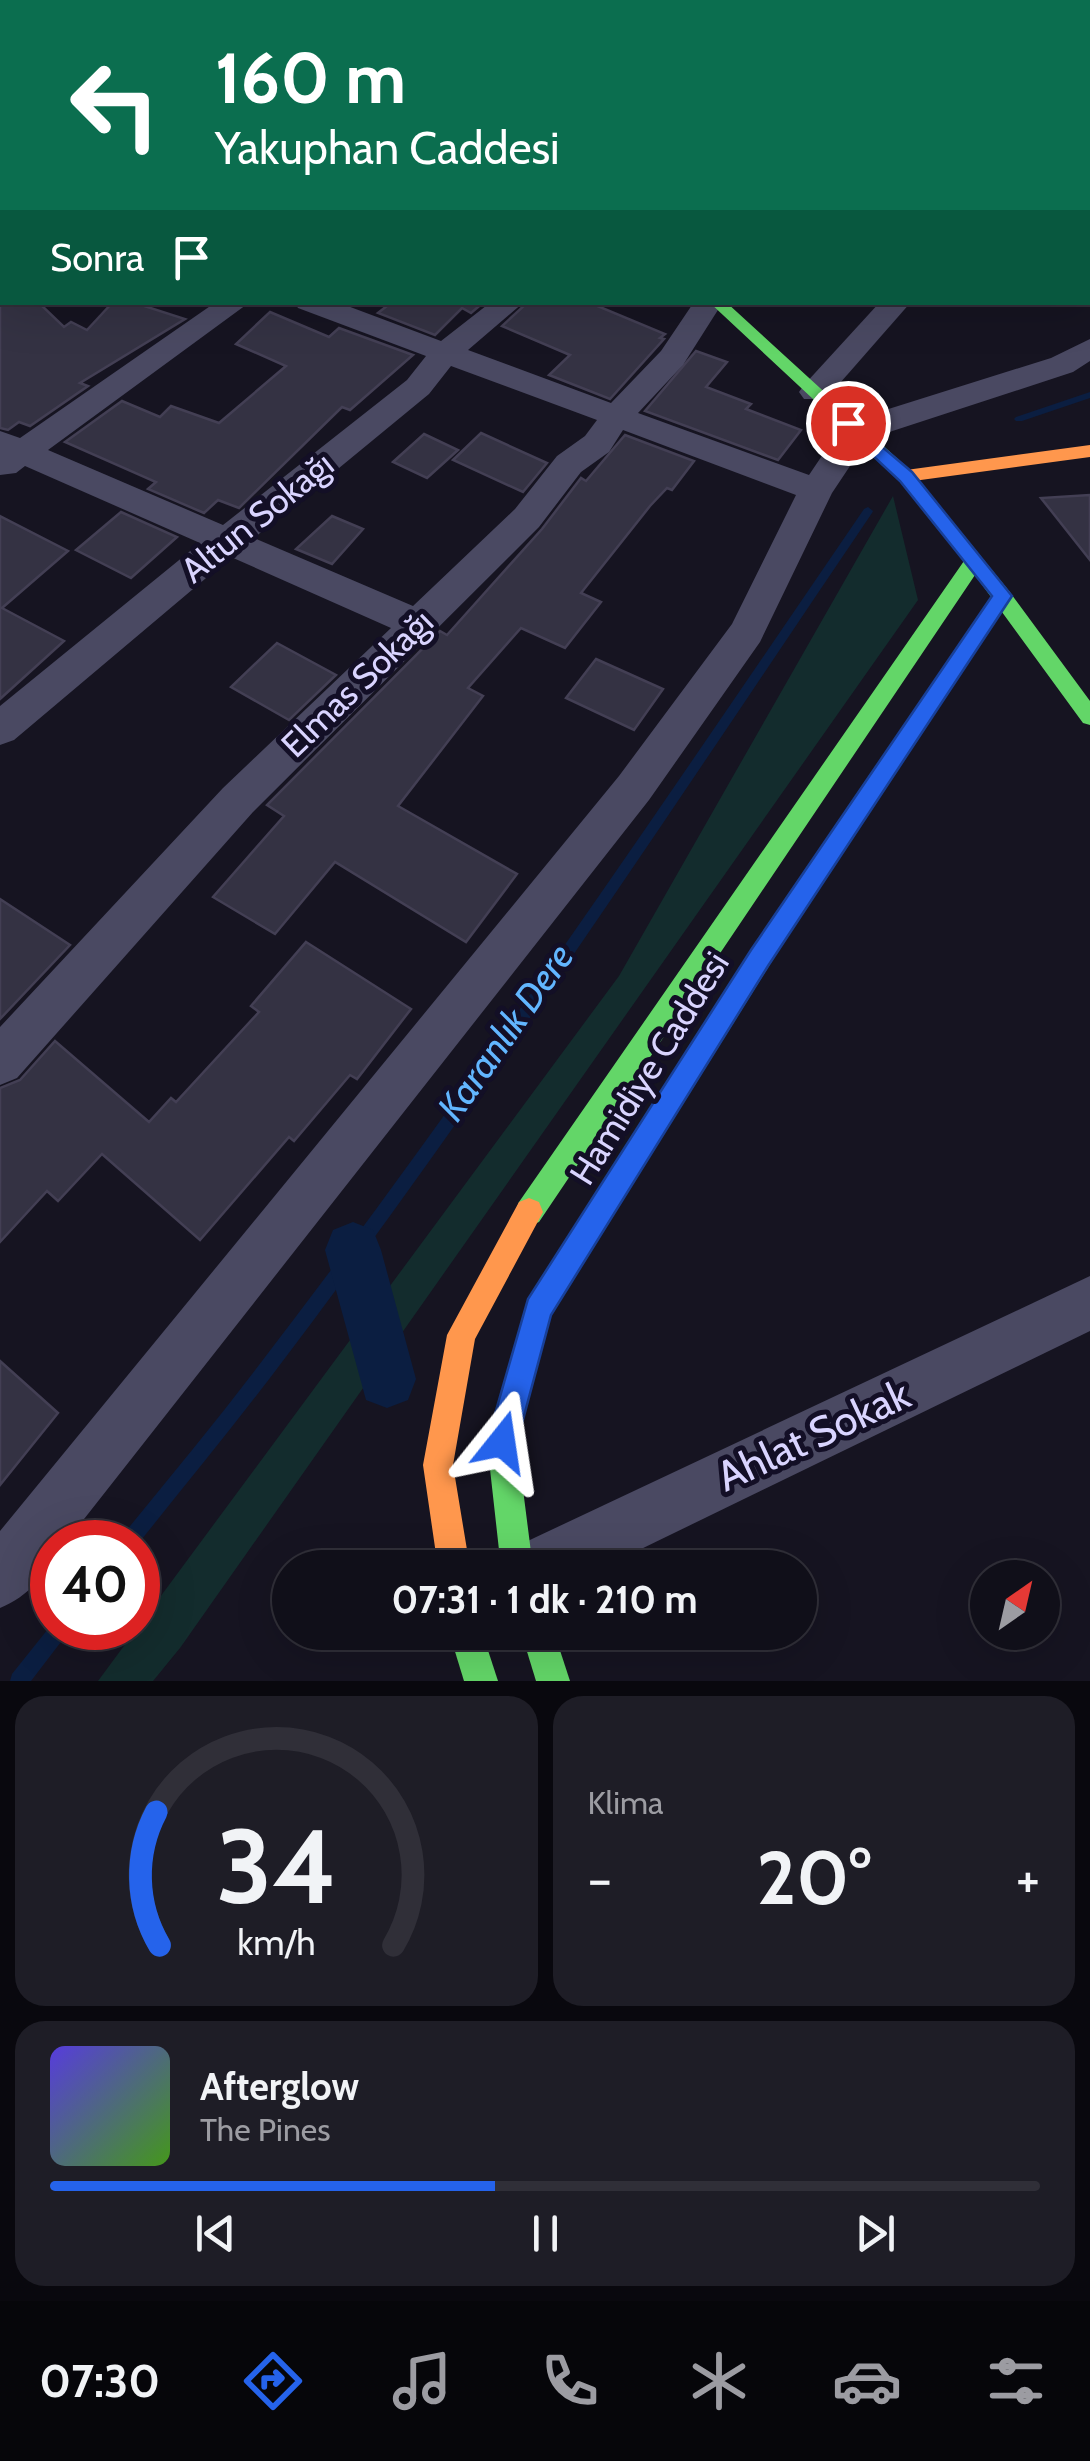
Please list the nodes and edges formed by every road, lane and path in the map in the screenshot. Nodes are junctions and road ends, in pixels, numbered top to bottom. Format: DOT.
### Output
graph roads {
  1 [pos="231,305"];
  2 [pos="316,305"];
  3 [pos="506,305"];
  4 [pos="707,305"];
  5 [pos="719,305"];
  6 [pos="893,305"];
  7 [pos="1090,348"];
  8 [pos="445,353"];
  9 [pos="815,392"];
  10 [pos="615,418"];
  11 [pos="856,431"];
  12 [pos="1090,451"];
  13 [pos="7,454"];
  14 [pos="906,476"];
  15 [pos="816,490"];
  16 [pos="229,539"];
  17 [pos="974,561"];
  18 [pos="1002,596"];
  19 [pos="418,624"];
  20 [pos="1090,717"];
  21 [pos="0,729"];
  22 [pos="0,1062"];
  23 [pos="1090,1303"];
  24 [pos="451,1550"];
  25 [pos="515,1550"];
  26 [pos="574,1550"];
  27 [pos="0,1578"];
  28 [pos="472,1650"];
  29 [pos="543,1650"];
  30 [pos="481,1681"];
  31 [pos="552,1681"];
  1 -- 13 [label="street"];
  2 -- 8 [label="street"];
  3 -- 8 [label="street, Altun Sokağı"];
  4 -- 10 [label="street, Elmas Sokağı"];
  5 -- 9 [label="street"];
  6 -- 9 [label="street"];
  7 -- 11 [label="street"];
  8 -- 10 [label="street"];
  8 -- 16 [label="street, Altun Sokağı"];
  9 -- 11 [label="street"];
  10 -- 15 [label="street"];
  10 -- 19 [label="street, Elmas Sokağı"];
  11 -- 14 [label="street"];
  11 -- 15 [label="street"];
  12 -- 14 [label="street"];
  13 -- 16 [label="street"];
  14 -- 17 [label="street"];
  15 -- 27 [label="street"];
  16 -- 19 [label="street"];
  16 -- 21 [label="street, Altun Sokağı"];
  17 -- 18 [label="street"];
  17 -- 24 [label="street"];
  18 -- 20 [label="street"];
  18 -- 25 [label="street, Hamidiye Caddesi"];
  19 -- 22 [label="street, Elmas Sokağı"];
  23 -- 26 [label="street, Ahlat Sokak"];
  28 -- 30 [label="street"];
  29 -- 31 [label="street"];
}
